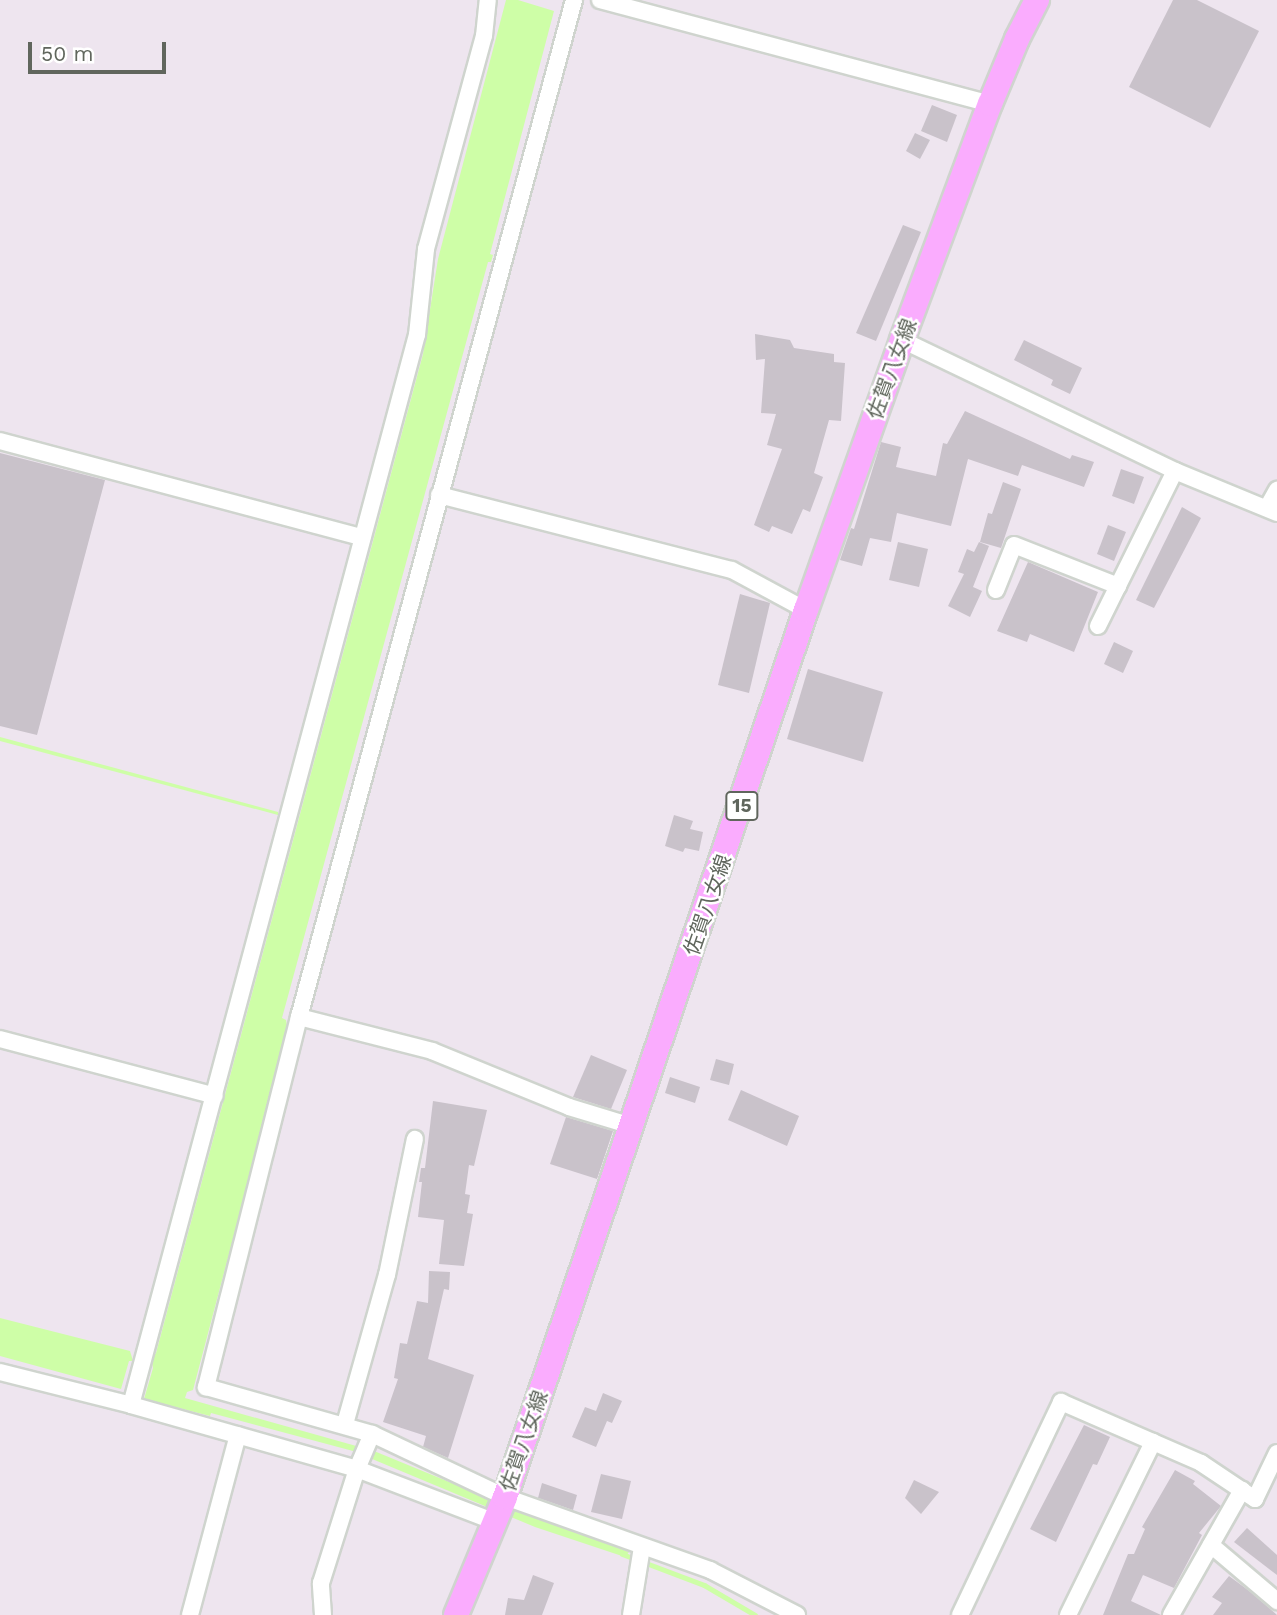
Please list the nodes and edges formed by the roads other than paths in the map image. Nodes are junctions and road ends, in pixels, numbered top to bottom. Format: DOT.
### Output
graph roads {
  1 [pos="488,0"];
  2 [pos="574,0"];
  3 [pos="600,0"];
  4 [pos="1037,0"];
  5 [pos="990,104"];
  6 [pos="902,340"];
  7 [pos="0,441"];
  8 [pos="1175,471"];
  9 [pos="1277,490"];
  10 [pos="439,495"];
  11 [pos="1272,510"];
  12 [pos="362,537"];
  13 [pos="1118,586"];
  14 [pos="996,590"];
  15 [pos="806,610"];
  16 [pos="1098,626"];
  17 [pos="299,1017"];
  18 [pos="0,1039"];
  19 [pos="215,1096"];
  20 [pos="632,1126"];
  21 [pos="415,1139"];
  22 [pos="0,1372"];
  23 [pos="131,1405"];
  24 [pos="345,1424"];
  25 [pos="372,1434"];
  26 [pos="238,1436"];
  27 [pos="1153,1443"];
  28 [pos="1277,1453"];
  29 [pos="357,1469"];
  30 [pos="1242,1490"];
  31 [pos="505,1497"];
  32 [pos="496,1522"];
  33 [pos="1211,1545"];
  34 [pos="642,1547"];
  35 [pos="1277,1601"];
  36 [pos="190,1615"];
  37 [pos="323,1615"];
  38 [pos="456,1615"];
  39 [pos="631,1615"];
  40 [pos="797,1615"];
  41 [pos="960,1615"];
  42 [pos="1068,1615"];
  43 [pos="1171,1615"];
  1 -- 12 [label="street"];
  2 -- 10 [label="street"];
  3 -- 5 [label="street"];
  4 -- 5 [label="main road, 佐賀八女線 / 15"];
  5 -- 6 [label="main road, 佐賀八女線 / 15"];
  6 -- 8 [label="street"];
  6 -- 15 [label="main road, 佐賀八女線 / 15"];
  7 -- 12 [label="street"];
  8 -- 11 [label="street"];
  8 -- 13 [label="street"];
  9 -- 11 [label="street"];
  10 -- 15 [label="street"];
  10 -- 17 [label="street"];
  12 -- 19 [label="street"];
  13 -- 14 [label="street"];
  13 -- 16 [label="street"];
  15 -- 20 [label="main road, 佐賀八女線 / 15"];
  17 -- 20 [label="street"];
  17 -- 24 [label="street"];
  18 -- 19 [label="street"];
  19 -- 23 [label="street"];
  20 -- 31 [label="main road, 佐賀八女線 / 15"];
  21 -- 24 [label="street"];
  22 -- 23 [label="street"];
  23 -- 26 [label="street"];
  24 -- 25 [label="street"];
  25 -- 29 [label="street"];
  25 -- 31 [label="street"];
  26 -- 29 [label="street"];
  26 -- 36 [label="street"];
  27 -- 30 [label="street"];
  27 -- 41 [label="street"];
  27 -- 42 [label="street"];
  28 -- 30 [label="street"];
  29 -- 32 [label="street"];
  29 -- 37 [label="street"];
  30 -- 33 [label="street"];
  31 -- 32 [label="main road, 佐賀八女線 / 15"];
  31 -- 34 [label="street"];
  32 -- 38 [label="main road, 佐賀八女線 / 15"];
  33 -- 35 [label="street"];
  33 -- 43 [label="street"];
  34 -- 39 [label="street"];
  34 -- 40 [label="street"];
}
